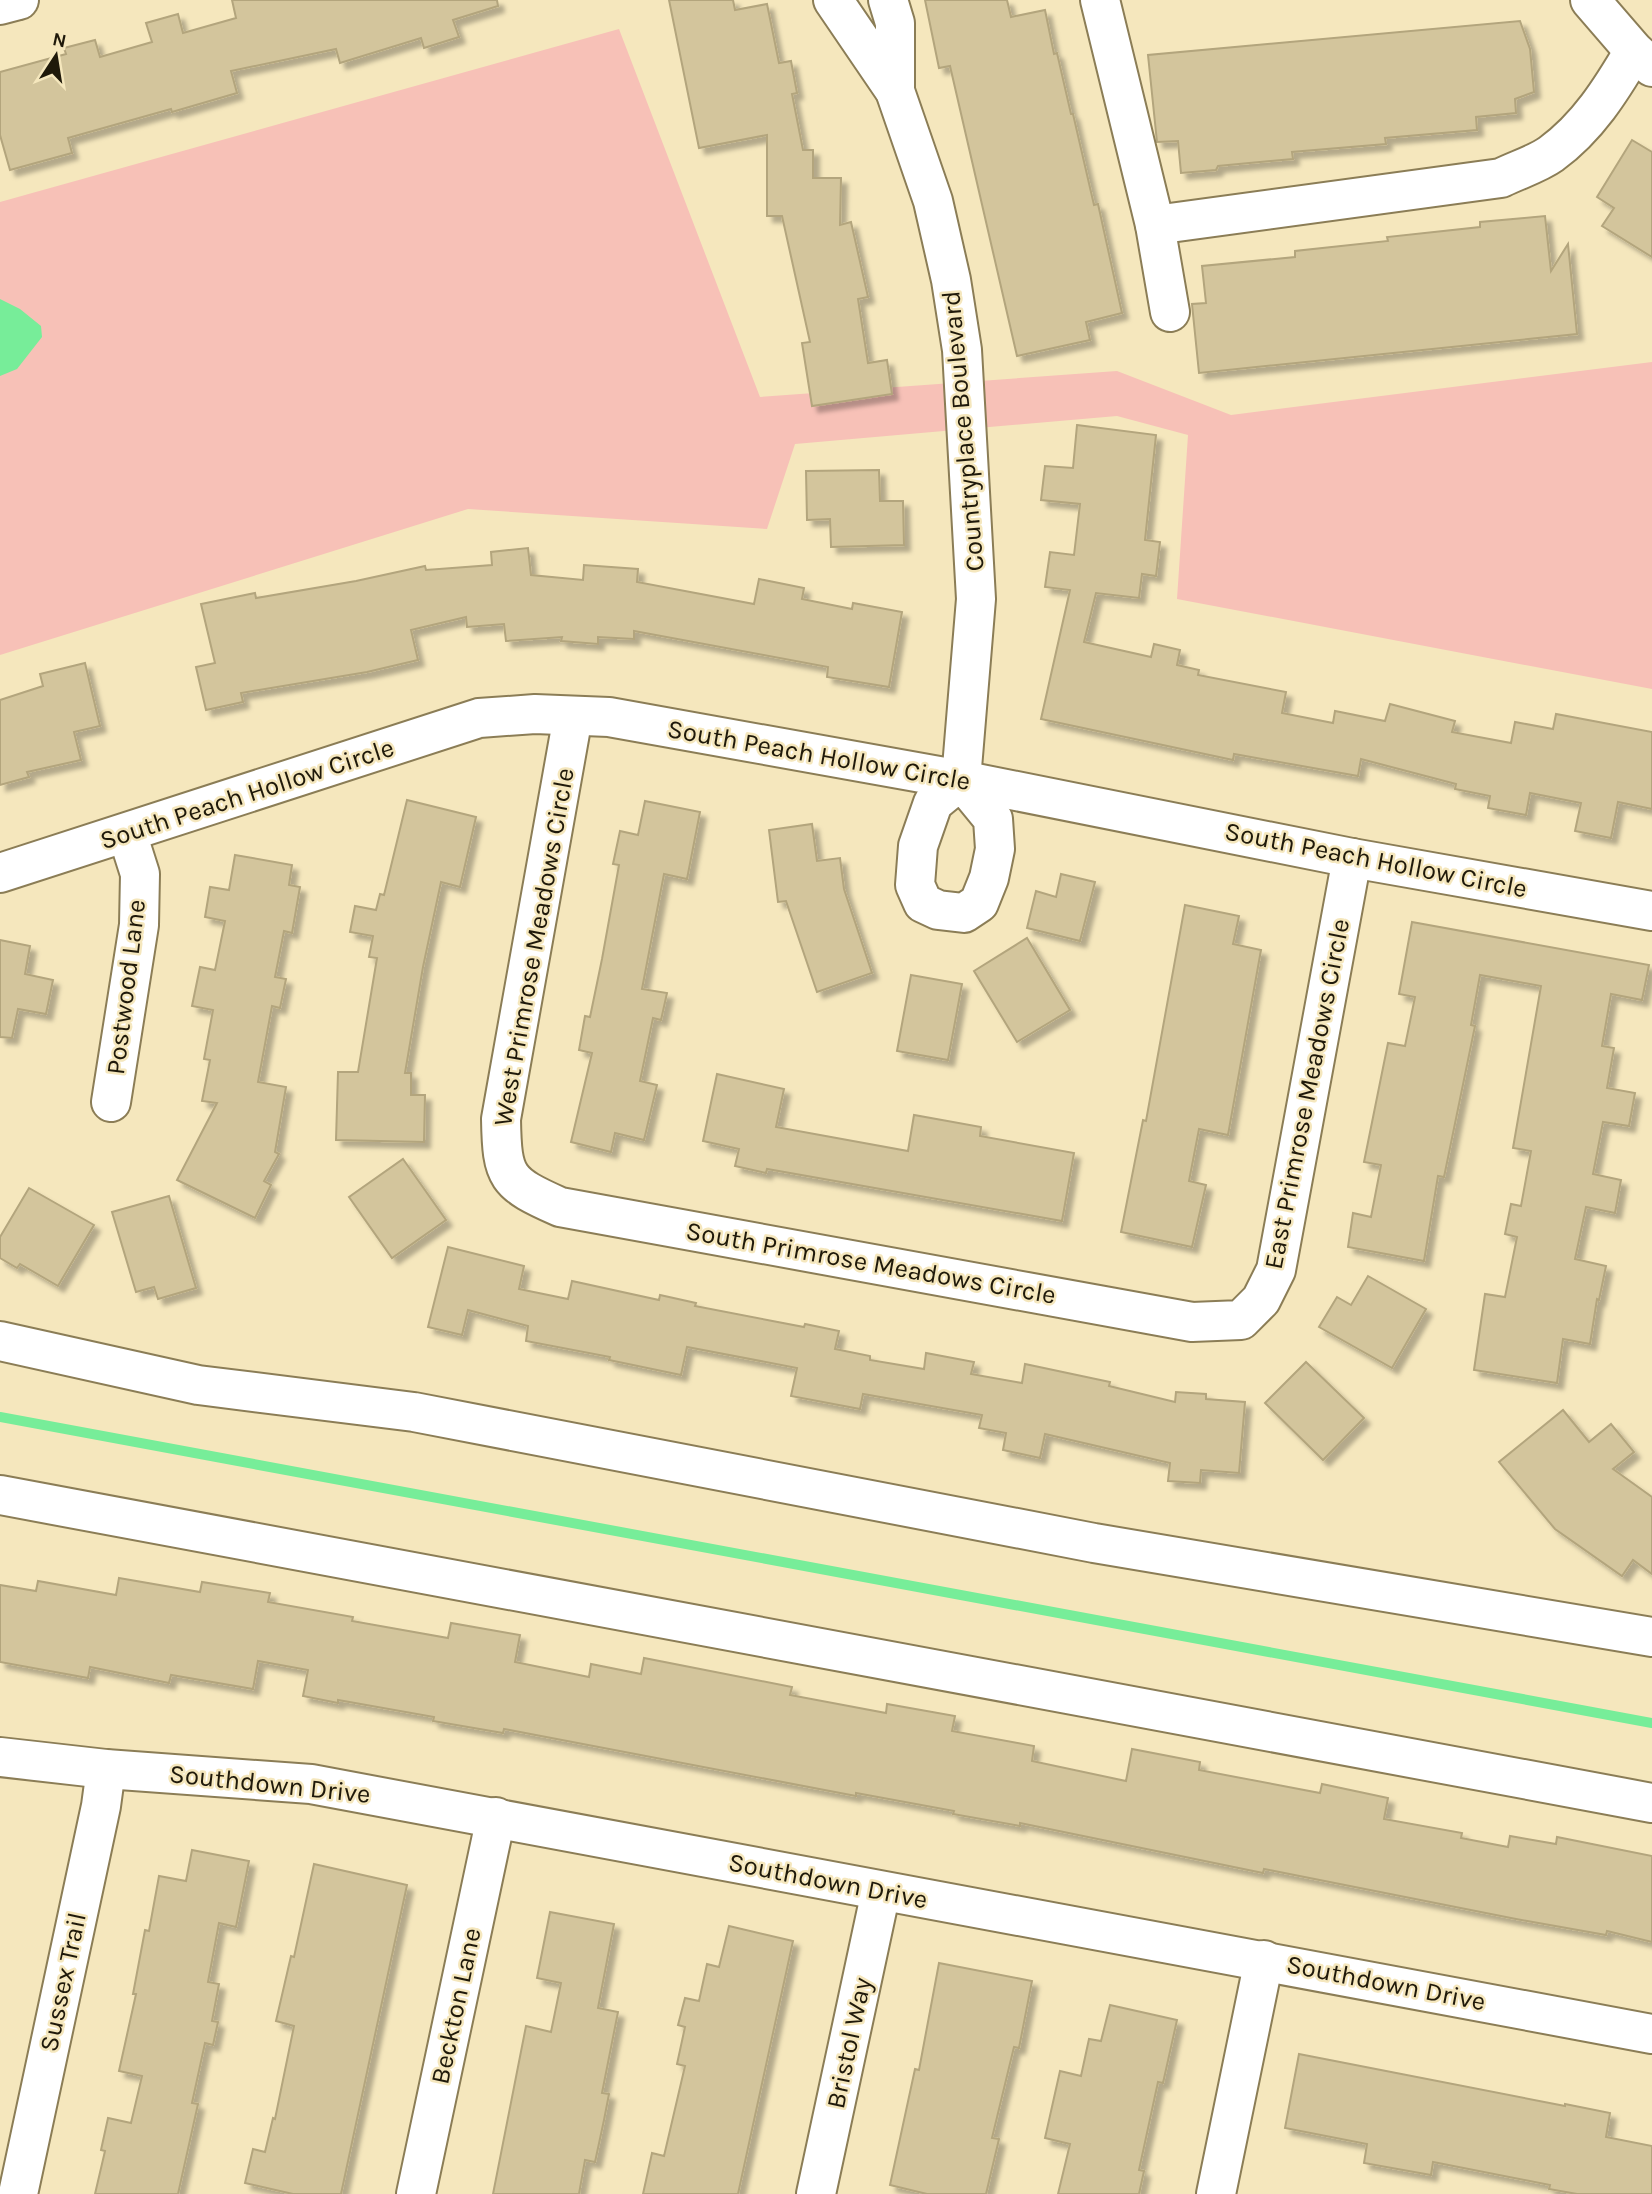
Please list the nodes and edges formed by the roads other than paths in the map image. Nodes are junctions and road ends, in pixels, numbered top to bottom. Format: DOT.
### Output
graph roads {
  1 [pos="19,0"];
  2 [pos="833,0"];
  3 [pos="888,0"];
  4 [pos="1100,0"];
  5 [pos="1590,0"];
  6 [pos="0,5"];
  7 [pos="1643,59"];
  8 [pos="895,91"];
  9 [pos="1155,225"];
  10 [pos="1170,312"];
  11 [pos="573,716"];
  12 [pos="961,780"];
  13 [pos="127,833"];
  14 [pos="1352,858"];
  15 [pos="0,873"];
  16 [pos="1652,911"];
  17 [pos="111,1102"];
  18 [pos="509,1178"];
  19 [pos="1241,1320"];
  20 [pos="0,1341"];
  21 [pos="0,1495"];
  22 [pos="1652,1637"];
  23 [pos="0,1756"];
  24 [pos="106,1769"];
  25 [pos="1652,1803"];
  26 [pos="496,1817"];
  27 [pos="881,1891"];
  28 [pos="1264,1960"];
  29 [pos="1652,2034"];
  30 [pos="18,2194"];
  31 [pos="416,2194"];
  32 [pos="816,2194"];
  33 [pos="1216,2194"];
  1 -- 6 [label="street"];
  2 -- 8 [label="street, Countryplace Boulevard"];
  3 -- 8 [label="street, Countryplace Boulevard"];
  4 -- 9 [label="street"];
  5 -- 7 [label="street"];
  7 -- 9 [label="street"];
  8 -- 12 [label="street, Countryplace Boulevard"];
  9 -- 10 [label="street"];
  11 -- 12 [label="street, South Peach Hollow Circle"];
  11 -- 13 [label="street, South Peach Hollow Circle"];
  11 -- 18 [label="street, West Primrose Meadows Circle"];
  12 -- 14 [label="street, South Peach Hollow Circle"];
  13 -- 15 [label="street, South Peach Hollow Circle"];
  13 -- 17 [label="street, Postwood Lane"];
  14 -- 16 [label="street, South Peach Hollow Circle"];
  14 -- 19 [label="street, East Primrose Meadows Circle"];
  18 -- 19 [label="street, South Primrose Meadows Circle"];
  20 -- 22 [label="street"];
  21 -- 25 [label="street"];
  23 -- 24 [label="street, Southdown Drive"];
  24 -- 26 [label="street, Southdown Drive"];
  24 -- 30 [label="street, Sussex Trail"];
  26 -- 27 [label="street, Southdown Drive"];
  26 -- 31 [label="street, Beckton Lane"];
  27 -- 28 [label="street, Southdown Drive"];
  27 -- 32 [label="street, Bristol Way"];
  28 -- 29 [label="street, Southdown Drive"];
  28 -- 33 [label="street"];
}
